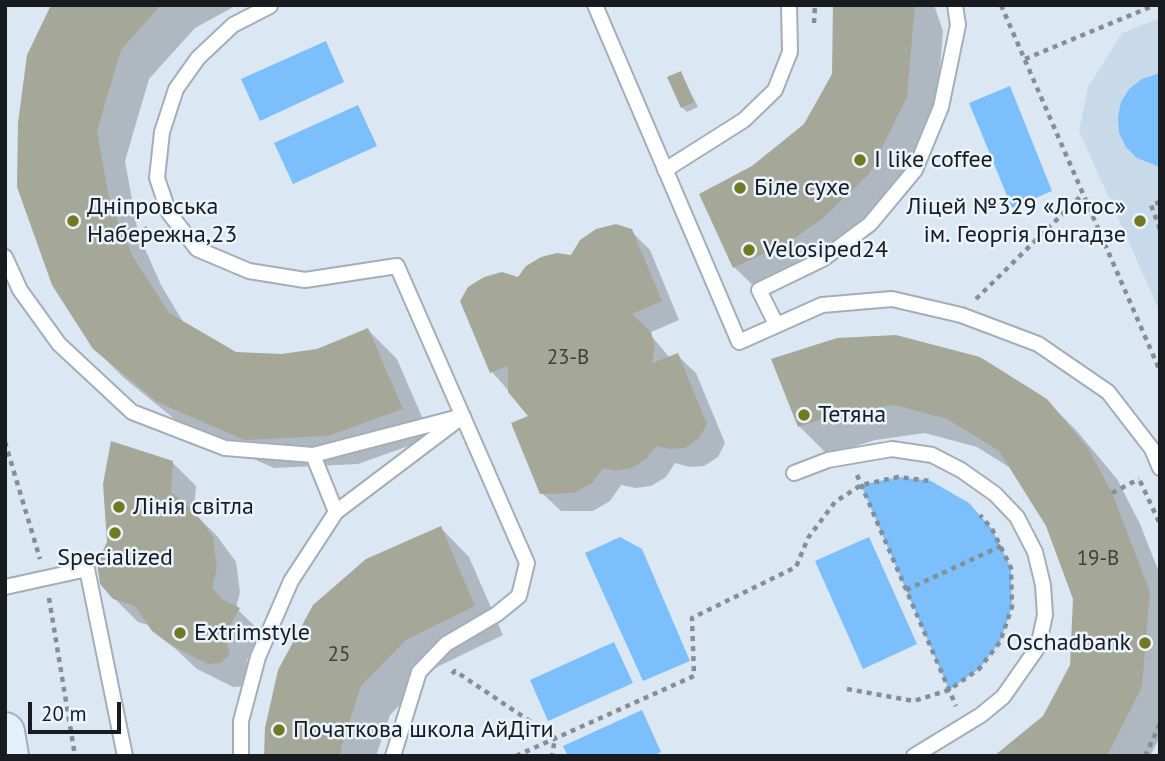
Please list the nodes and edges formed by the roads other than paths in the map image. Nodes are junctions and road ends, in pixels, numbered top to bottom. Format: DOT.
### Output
graph roads {
  1 [pos="595,5"];
  2 [pos="789,5"];
  3 [pos="955,5"];
  4 [pos="270,6"];
  5 [pos="665,170"];
  6 [pos="5,257"];
  7 [pos="776,324"];
  8 [pos="463,416"];
  9 [pos="313,455"];
  10 [pos="1160,468"];
  11 [pos="794,473"];
  12 [pos="336,512"];
  13 [pos="5,587"];
  14 [pos="5,732"];
  15 [pos="9,756"];
  16 [pos="125,756"];
  17 [pos="241,756"];
  18 [pos="393,756"];
  19 [pos="914,756"];
  1 -- 5 [label="lane"];
  2 -- 5 [label="lane"];
  3 -- 7 [label="lane"];
  4 -- 8 [label="lane"];
  5 -- 7 [label="lane"];
  6 -- 9 [label="lane"];
  7 -- 10 [label="lane"];
  8 -- 9 [label="lane"];
  8 -- 12 [label="lane"];
  8 -- 18 [label="lane"];
  9 -- 12 [label="lane"];
  11 -- 19 [label="lane"];
  12 -- 17 [label="lane"];
  13 -- 16 [label="lane"];
  14 -- 15 [label="main road"];
}
